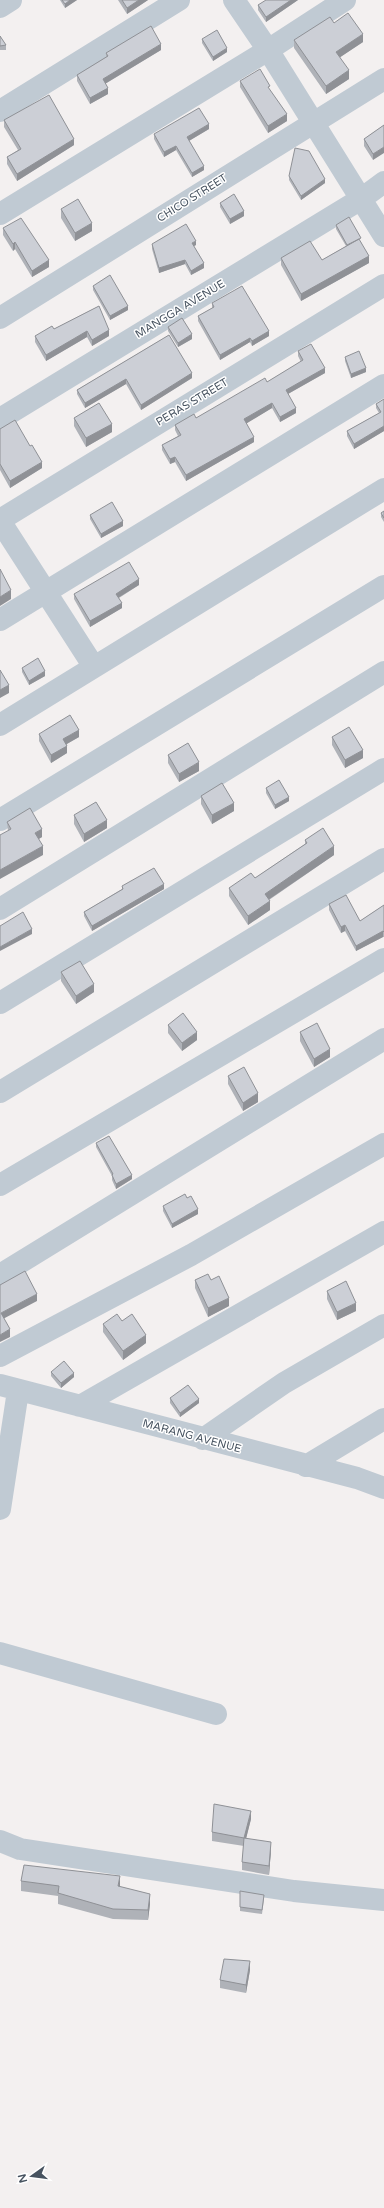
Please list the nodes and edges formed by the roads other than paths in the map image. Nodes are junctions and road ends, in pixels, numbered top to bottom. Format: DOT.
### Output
graph roads {
  1 [pos="11,0"];
  2 [pos="179,0"];
  3 [pos="234,0"];
  4 [pos="344,0"];
  5 [pos="0,7"];
  6 [pos="268,50"];
  7 [pos="384,78"];
  8 [pos="0,111"];
  9 [pos="313,122"];
  10 [pos="384,182"];
  11 [pos="361,199"];
  12 [pos="0,214"];
  13 [pos="384,236"];
  14 [pos="384,285"];
  15 [pos="0,318"];
  16 [pos="384,385"];
  17 [pos="0,418"];
  18 [pos="384,488"];
  19 [pos="0,521"];
  20 [pos="384,586"];
  21 [pos="46,592"];
  22 [pos="0,620"];
  23 [pos="94,667"];
  24 [pos="384,672"];
  25 [pos="0,725"];
  26 [pos="384,769"];
  27 [pos="0,820"];
  28 [pos="384,859"];
  29 [pos="0,909"];
  30 [pos="384,959"];
  31 [pos="0,1003"];
  32 [pos="384,1039"];
  33 [pos="0,1092"];
  34 [pos="384,1144"];
  35 [pos="0,1185"];
  36 [pos="384,1232"];
  37 [pos="0,1276"];
  38 [pos="384,1325"];
  39 [pos="0,1356"];
  40 [pos="9,1388"];
  41 [pos="80,1406"];
  42 [pos="384,1419"];
  43 [pos="203,1439"];
  44 [pos="306,1466"];
  45 [pos="384,1488"];
  46 [pos="0,1510"];
  47 [pos="0,1652"];
  48 [pos="216,1714"];
  49 [pos="0,1841"];
  50 [pos="384,1900"];
  1 -- 5 [label="street"];
  2 -- 8 [label="street"];
  3 -- 6 [label="street"];
  4 -- 6 [label="street"];
  6 -- 9 [label="street"];
  6 -- 12 [label="street"];
  7 -- 9 [label="street, CHICO STREET"];
  9 -- 11 [label="street"];
  9 -- 15 [label="street, CHICO STREET"];
  10 -- 11 [label="street, MANGGA AVENUE"];
  11 -- 13 [label="street"];
  11 -- 17 [label="street, MANGGA AVENUE"];
  14 -- 19 [label="street, PERAS STREET"];
  16 -- 21 [label="street"];
  18 -- 23 [label="street"];
  19 -- 21 [label="street"];
  20 -- 27 [label="street"];
  21 -- 22 [label="street"];
  21 -- 23 [label="street"];
  23 -- 25 [label="street"];
  24 -- 29 [label="street"];
  26 -- 31 [label="street"];
  28 -- 33 [label="street"];
  30 -- 35 [label="street"];
  32 -- 37 [label="street"];
  34 -- 39 [label="street"];
  36 -- 41 [label="street"];
  38 -- 43 [label="street"];
  40 -- 41 [label="street, MARANG AVENUE"];
  40 -- 46 [label="street"];
  41 -- 43 [label="street, MARANG AVENUE"];
  42 -- 44 [label="street"];
  43 -- 44 [label="street, MARANG AVENUE"];
  44 -- 45 [label="street, MARANG AVENUE"];
  47 -- 48 [label="street"];
  49 -- 50 [label="street"];
}
